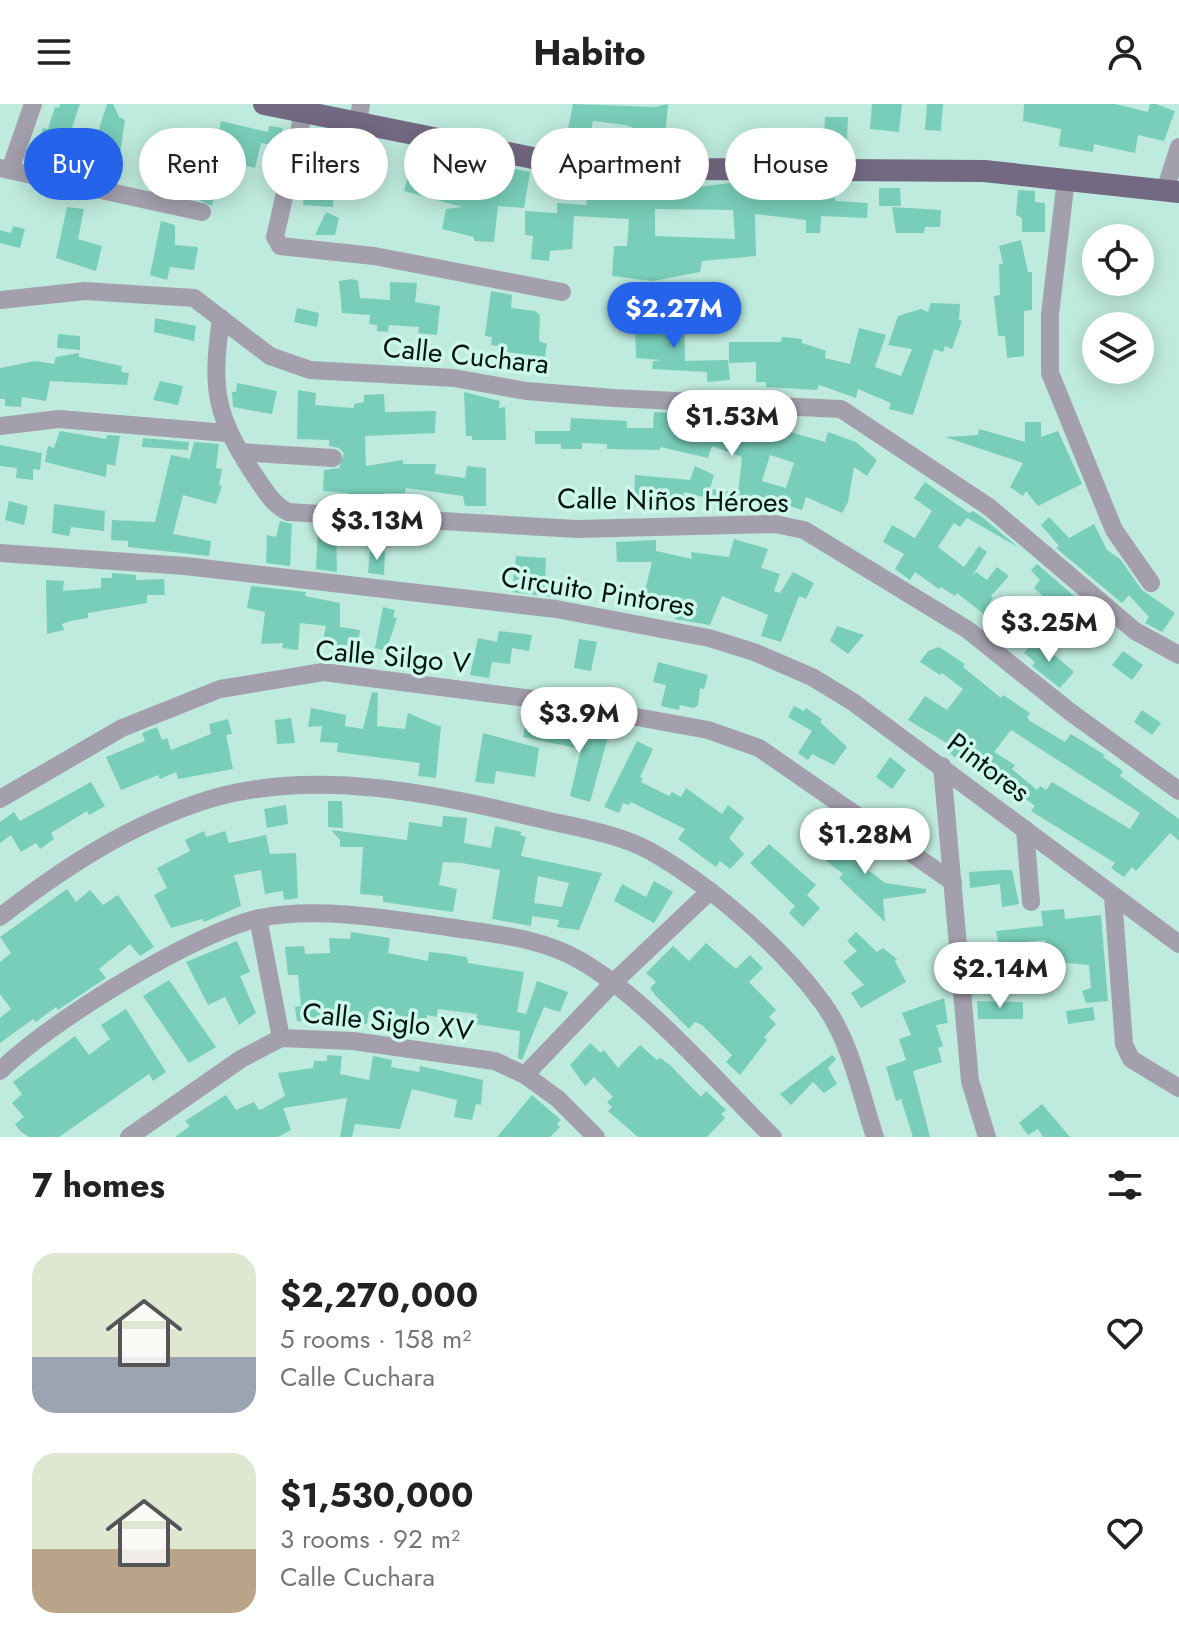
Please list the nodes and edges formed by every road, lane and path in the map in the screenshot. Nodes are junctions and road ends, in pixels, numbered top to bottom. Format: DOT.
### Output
graph roads {
  1 [pos="33,104"];
  2 [pos="264,104"];
  3 [pos="303,114"];
  4 [pos="360,114"];
  5 [pos="1179,147"];
  6 [pos="5,169"];
  7 [pos="1066,179"];
  8 [pos="1172,191"];
  9 [pos="202,212"];
  10 [pos="562,292"];
  11 [pos="0,300"];
  12 [pos="221,318"];
  13 [pos="0,426"];
  14 [pos="227,433"];
  15 [pos="240,452"];
  16 [pos="333,458"];
  17 [pos="2,556"];
  18 [pos="1151,583"];
  19 [pos="754,652"];
  20 [pos="1179,655"];
  21 [pos="942,766"];
  22 [pos="1179,791"];
  23 [pos="0,799"];
  24 [pos="1025,829"];
  25 [pos="953,882"];
  26 [pos="710,891"];
  27 [pos="1113,896"];
  28 [pos="1031,902"];
  29 [pos="0,917"];
  30 [pos="258,918"];
  31 [pos="1179,944"];
  32 [pos="615,981"];
  33 [pos="281,1038"];
  34 [pos="0,1071"];
  35 [pos="525,1075"];
  36 [pos="1179,1088"];
  37 [pos="129,1137"];
  38 [pos="596,1137"];
  39 [pos="773,1137"];
  40 [pos="875,1137"];
  41 [pos="987,1137"];
  1 -- 6 [label="street"];
  2 -- 3 [label="main road"];
  3 -- 4 [label="main road"];
  3 -- 10 [label="street"];
  4 -- 7 [label="main road"];
  5 -- 8 [label="street"];
  6 -- 9 [label="street"];
  7 -- 8 [label="main road"];
  7 -- 18 [label="street"];
  11 -- 12 [label="street, Calle Cuchara"];
  12 -- 14 [label="street"];
  12 -- 20 [label="street, Calle Cuchara"];
  13 -- 14 [label="street"];
  14 -- 15 [label="street"];
  15 -- 16 [label="street"];
  15 -- 22 [label="street, Calle Niños Héroes"];
  17 -- 19 [label="street, Circuito Pintores"];
  19 -- 21 [label="street, Pintores"];
  21 -- 24 [label="street, Pintores"];
  21 -- 25 [label="street"];
  23 -- 25 [label="street, Calle Silgo V"];
  24 -- 27 [label="street, Pintores"];
  24 -- 28 [label="street"];
  25 -- 41 [label="street"];
  26 -- 29 [label="street"];
  26 -- 32 [label="street"];
  26 -- 40 [label="street"];
  27 -- 31 [label="street, Pintores"];
  27 -- 36 [label="street"];
  30 -- 32 [label="street"];
  30 -- 33 [label="street"];
  30 -- 34 [label="street"];
  32 -- 35 [label="street"];
  32 -- 39 [label="street"];
  33 -- 35 [label="street, Calle Siglo XV"];
  33 -- 37 [label="street, Calle Siglo XV"];
  35 -- 38 [label="street, Calle Siglo XV"];
}
